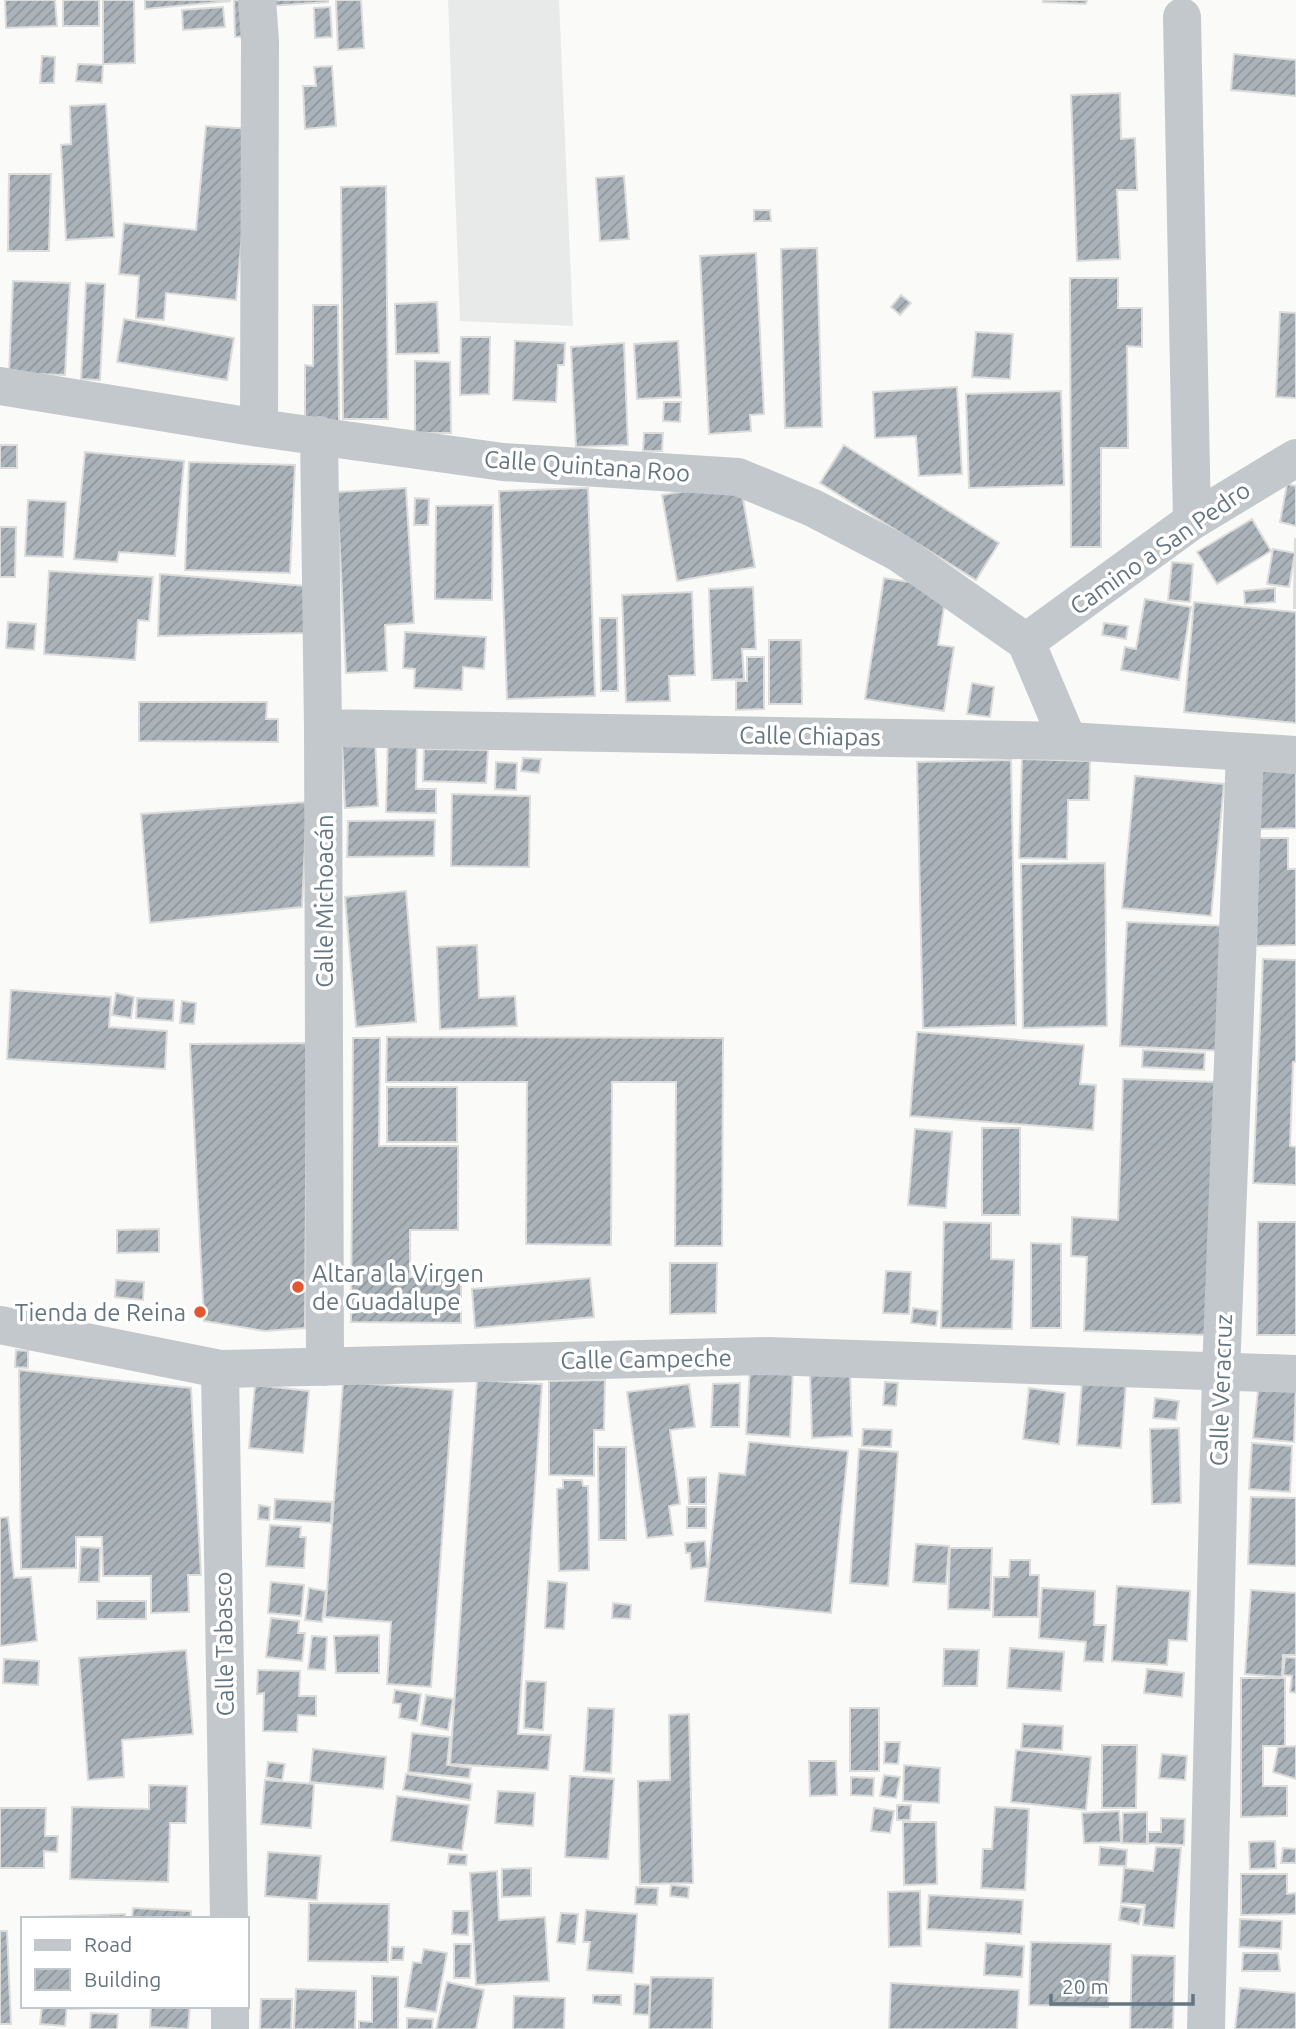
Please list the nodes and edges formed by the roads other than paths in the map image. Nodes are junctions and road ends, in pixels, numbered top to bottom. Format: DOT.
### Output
graph roads {
  1 [pos="257,0"];
  2 [pos="1182,17"];
  3 [pos="0,386"];
  4 [pos="260,428"];
  5 [pos="319,435"];
  6 [pos="1296,458"];
  7 [pos="1192,521"];
  8 [pos="1026,642"];
  9 [pos="323,728"];
  10 [pos="1068,741"];
  11 [pos="1245,752"];
  12 [pos="1296,755"];
  13 [pos="0,1325"];
  14 [pos="325,1367"];
  15 [pos="219,1369"];
  16 [pos="1221,1372"];
  17 [pos="1296,1374"];
  18 [pos="229,1917"];
  19 [pos="230,2008"];
  20 [pos="230,2029"];
  21 [pos="1206,2029"];
  1 -- 4 [label="street"];
  2 -- 7 [label="street"];
  3 -- 4 [label="street, Calle Quintana Roo"];
  4 -- 5 [label="street, Calle Quintana Roo"];
  5 -- 8 [label="street, Calle Quintana Roo"];
  5 -- 9 [label="street, Calle Michoacán"];
  6 -- 7 [label="street, Camino a San Pedro"];
  7 -- 8 [label="street, Camino a San Pedro"];
  8 -- 10 [label="street"];
  9 -- 10 [label="street, Calle Chiapas"];
  9 -- 14 [label="street, Calle Michoacán"];
  10 -- 11 [label="street, Calle Chiapas"];
  11 -- 12 [label="street, Calle Chiapas"];
  11 -- 16 [label="street, Calle Veracruz"];
  13 -- 15 [label="street, Calle Campeche"];
  14 -- 15 [label="street, Calle Campeche"];
  14 -- 16 [label="street, Calle Campeche"];
  15 -- 18 [label="street, Calle Tabasco"];
  16 -- 17 [label="street, Calle Campeche"];
  16 -- 21 [label="street, Calle Veracruz"];
  19 -- 20 [label="street"];
}
